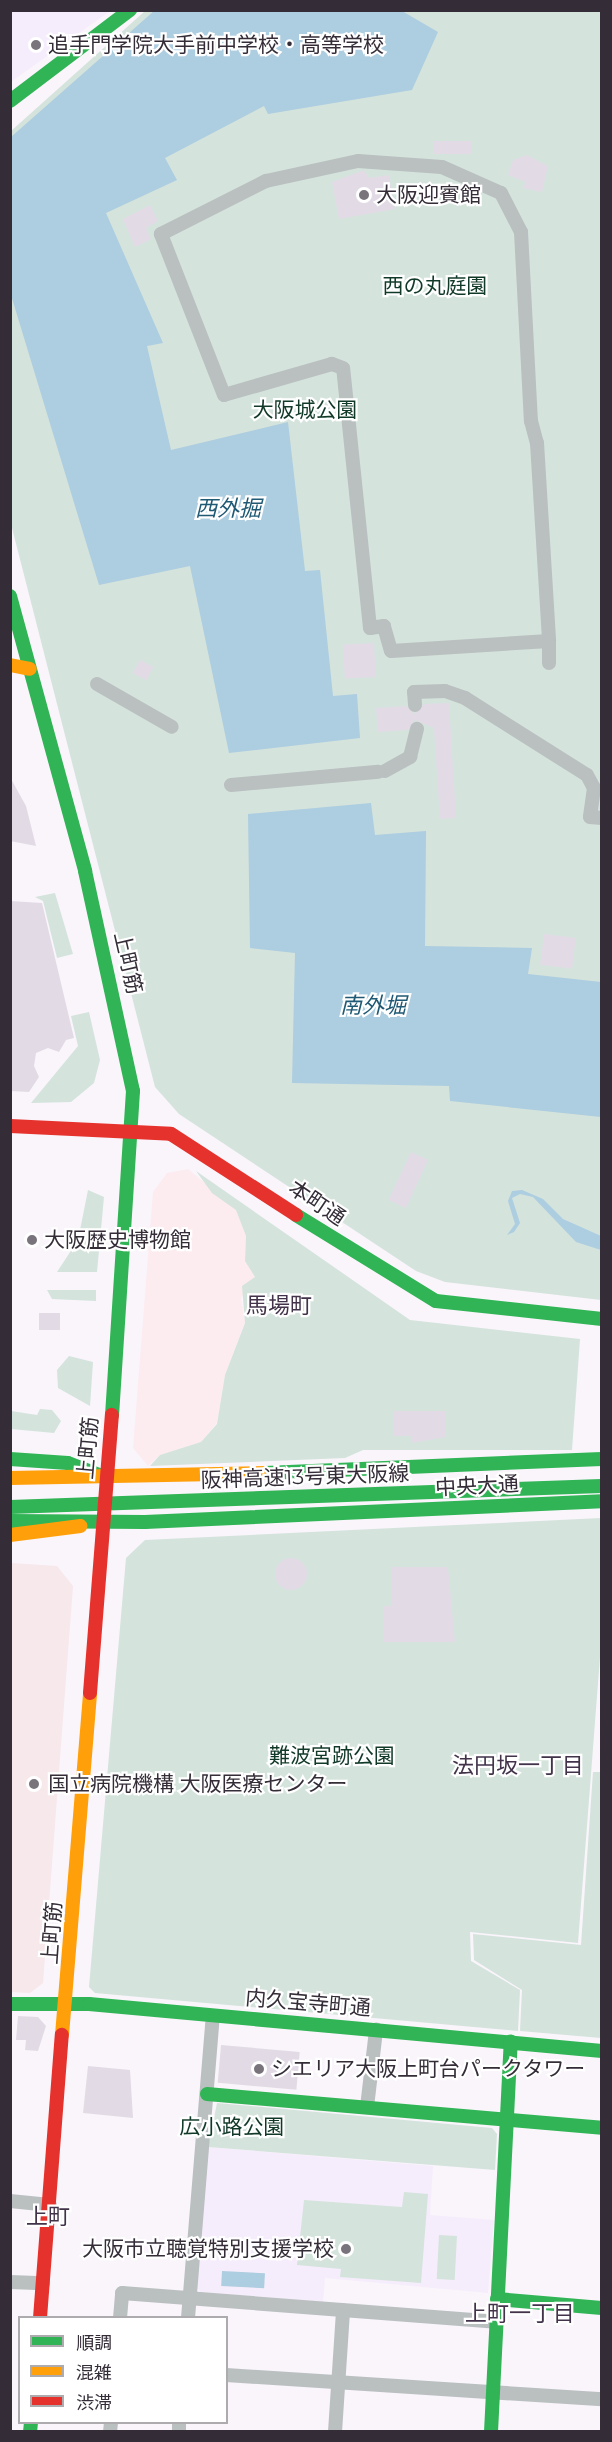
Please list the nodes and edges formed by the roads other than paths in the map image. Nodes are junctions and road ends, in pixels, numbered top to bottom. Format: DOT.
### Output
graph roads {
  1 [pos="130,10"];
  2 [pos="10,101"];
  3 [pos="10,596"];
  4 [pos="549,641"];
  5 [pos="549,663"];
  6 [pos="10,665"];
  7 [pos="30,669"];
  8 [pos="97,684"];
  9 [pos="415,705"];
  10 [pos="172,727"];
  11 [pos="417,729"];
  12 [pos="231,785"];
  13 [pos="602,818"];
  14 [pos="10,1126"];
  15 [pos="133,1132"];
  16 [pos="602,1318"];
  17 [pos="10,1459"];
  18 [pos="602,1459"];
  19 [pos="602,1472"];
  20 [pos="10,1478"];
  21 [pos="107,1479"];
  22 [pos="602,1486"];
  23 [pos="10,1492"];
  24 [pos="209,1495"];
  25 [pos="602,1501"];
  26 [pos="10,1509"];
  27 [pos="50,1518"];
  28 [pos="10,1521"];
  29 [pos="103,1521"];
  30 [pos="10,1535"];
  31 [pos="10,2004"];
  32 [pos="68,2008"];
  33 [pos="213,2016"];
  34 [pos="376,2030"];
  35 [pos="512,2042"];
  36 [pos="602,2051"];
  37 [pos="207,2094"];
  38 [pos="367,2107"];
  39 [pos="507,2121"];
  40 [pos="602,2128"];
  41 [pos="10,2201"];
  42 [pos="50,2205"];
  43 [pos="10,2282"];
  44 [pos="43,2283"];
  45 [pos="189,2298"];
  46 [pos="497,2300"];
  47 [pos="602,2308"];
  48 [pos="343,2310"];
  49 [pos="40,2316"];
  50 [pos="120,2316"];
  51 [pos="188,2316"];
  52 [pos="496,2322"];
  53 [pos="228,2375"];
  54 [pos="338,2382"];
  55 [pos="493,2392"];
  56 [pos="602,2398"];
  57 [pos="335,2432"];
  58 [pos="491,2432"];
  1 -- 2 [label="main road"];
  3 -- 7 [label="main road, 上町筋"];
  4 -- 4 [label="street"];
  4 -- 5 [label="street"];
  6 -- 7 [label="main road"];
  7 -- 15 [label="main road, 上町筋"];
  8 -- 10 [label="street"];
  9 -- 13 [label="street"];
  11 -- 12 [label="street"];
  14 -- 15 [label="main road, 本町通"];
  15 -- 16 [label="main road, 本町通"];
  15 -- 21 [label="main road, 上町筋"];
  17 -- 21 [label="main road, 中央大通"];
  18 -- 21 [label="main road, 中央大通"];
  19 -- 24 [label="main road, 阪神高速13号東大阪線"];
  20 -- 21 [label="main road, 中央大通"];
  21 -- 29 [label="main road, 上町筋"];
  22 -- 24 [label="main road, 阪神高速13号東大阪線"];
  23 -- 24 [label="main road, 阪神高速13号東大阪線"];
  24 -- 26 [label="main road, 阪神高速13号東大阪線"];
  25 -- 29 [label="main road, 中央大通"];
  26 -- 27 [label="main road"];
  27 -- 28 [label="main road, 中央大通"];
  27 -- 29 [label="main road, 中央大通"];
  29 -- 30 [label="main road, 中央大通"];
  29 -- 32 [label="main road, 上町筋"];
  31 -- 32 [label="main road, 内久宝寺町通"];
  32 -- 33 [label="main road, 内久宝寺町通"];
  32 -- 42 [label="main road, 上町筋"];
  33 -- 34 [label="main road, 内久宝寺町通"];
  33 -- 37 [label="street"];
  34 -- 35 [label="main road, 内久宝寺町通"];
  34 -- 38 [label="street"];
  35 -- 36 [label="main road, 内久宝寺町通"];
  35 -- 39 [label="main road"];
  37 -- 38 [label="main road"];
  37 -- 45 [label="street"];
  38 -- 39 [label="main road"];
  39 -- 40 [label="main road"];
  39 -- 46 [label="main road"];
  41 -- 42 [label="street"];
  42 -- 44 [label="main road, 上町筋"];
  43 -- 44 [label="street"];
  44 -- 49 [label="main road, 上町筋"];
  45 -- 48 [label="street"];
  45 -- 50 [label="street"];
  45 -- 51 [label="street"];
  46 -- 47 [label="main road"];
  46 -- 52 [label="main road"];
  48 -- 52 [label="street"];
  48 -- 54 [label="street"];
  52 -- 55 [label="main road"];
  53 -- 54 [label="street"];
  54 -- 55 [label="street"];
  54 -- 57 [label="street"];
  55 -- 56 [label="street"];
  55 -- 58 [label="main road"];
}
